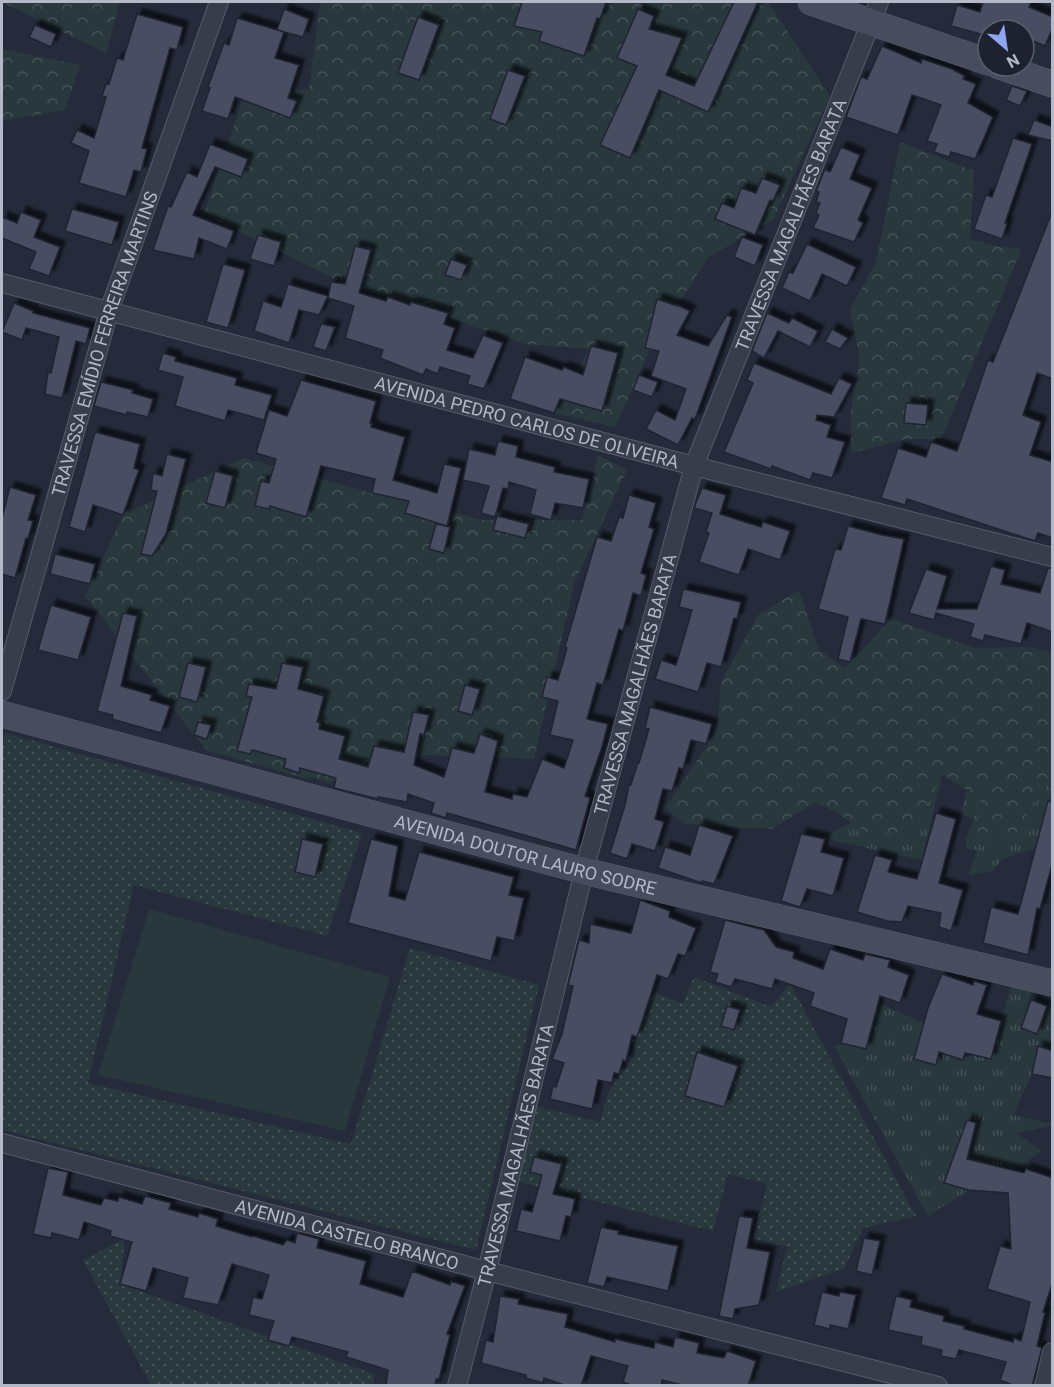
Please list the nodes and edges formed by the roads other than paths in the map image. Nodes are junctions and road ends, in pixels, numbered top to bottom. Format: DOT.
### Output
graph roads {
  1 [pos="219,2"];
  2 [pos="811,2"];
  3 [pos="874,12"];
  4 [pos="976,57"];
  5 [pos="1035,78"];
  6 [pos="1053,84"];
  7 [pos="2,283"];
  8 [pos="108,311"];
  9 [pos="694,466"];
  10 [pos="1053,557"];
  11 [pos="2,691"];
  12 [pos="2,714"];
  13 [pos="584,871"];
  14 [pos="1053,983"];
  15 [pos="2,1143"];
  16 [pos="487,1271"];
  17 [pos="1053,1352"];
  18 [pos="457,1386"];
  19 [pos="938,1386"];
  20 [pos="1044,1386"];
  1 -- 8 [label="street, TRAVESSA EMÍDIO FERREIRA MARTINS"];
  2 -- 3 [label="street"];
  3 -- 4 [label="street"];
  3 -- 9 [label="street, TRAVESSA MAGALHÃES BARATA"];
  5 -- 6 [label="street"];
  7 -- 8 [label="street, AVENIDA PEDRO CARLOS DE OLIVEIRA"];
  8 -- 9 [label="street, AVENIDA PEDRO CARLOS DE OLIVEIRA"];
  8 -- 11 [label="street, TRAVESSA EMÍDIO FERREIRA MARTINS"];
  9 -- 10 [label="street, AVENIDA PEDRO CARLOS DE OLIVEIRA"];
  9 -- 13 [label="street, TRAVESSA MAGALHÃES BARATA"];
  12 -- 13 [label="street, AVENIDA DOUTOR LAURO SODRE"];
  13 -- 14 [label="street, AVENIDA DOUTOR LAURO SODRE"];
  13 -- 16 [label="street, TRAVESSA MAGALHÃES BARATA"];
  15 -- 16 [label="street, AVENIDA CASTELO BRANCO"];
  16 -- 18 [label="street, TRAVESSA MAGALHÃES BARATA"];
  16 -- 19 [label="street, AVENIDA CASTELO BRANCO"];
  17 -- 20 [label="street"];
}
